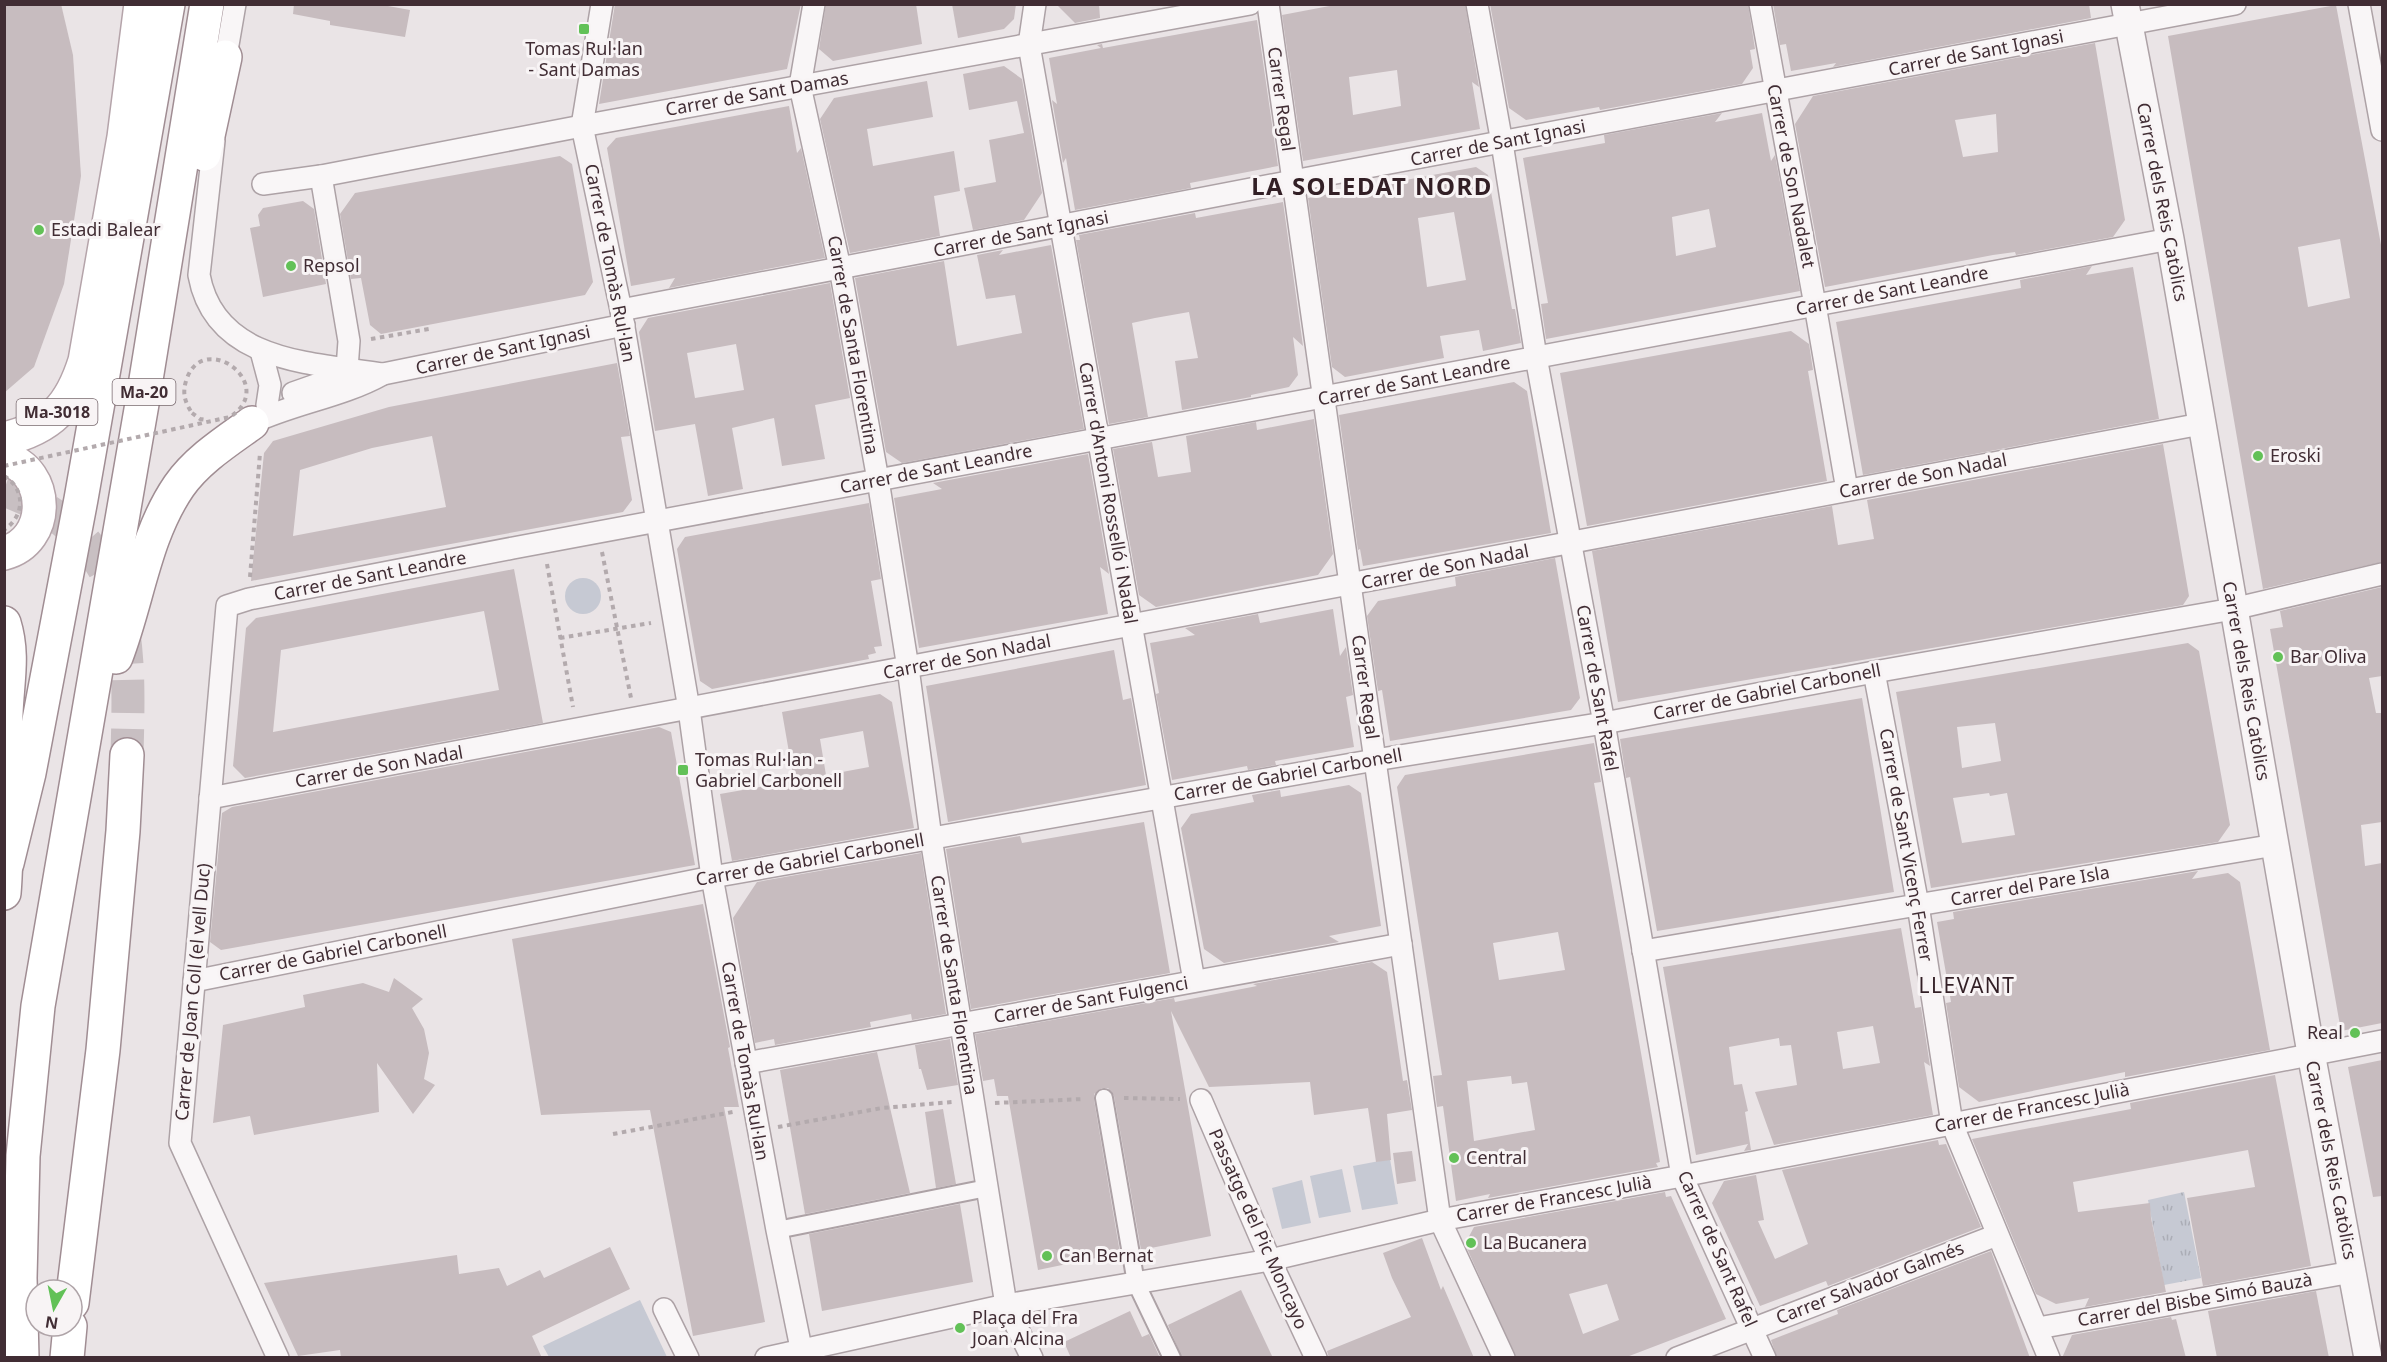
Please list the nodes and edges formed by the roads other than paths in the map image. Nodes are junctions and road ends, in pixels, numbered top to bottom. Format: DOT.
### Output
graph roads {
  1 [pos="135,4"];
  2 [pos="141,4"];
  3 [pos="168,4"];
  4 [pos="207,4"];
  5 [pos="235,4"];
  6 [pos="602,4"];
  7 [pos="814,4"];
  8 [pos="1035,4"];
  9 [pos="1250,4"];
  10 [pos="1268,4"];
  11 [pos="1477,4"];
  12 [pos="1760,4"];
  13 [pos="2235,4"];
  14 [pos="2359,4"];
  15 [pos="2126,14"];
  16 [pos="1029,45"];
  17 [pos="225,57"];
  18 [pos="131,82"];
  19 [pos="800,86"];
  20 [pos="1775,91"];
  21 [pos="582,126"];
  22 [pos="2382,130"];
  23 [pos="1502,143"];
  24 [pos="321,176"];
  25 [pos="1293,181"];
  26 [pos="263,184"];
  27 [pos="1060,226"];
  28 [pos="2170,239"];
  29 [pos="840,268"];
  30 [pos="1815,305"];
  31 [pos="622,317"];
  32 [pos="261,351"];
  33 [pos="1536,357"];
  34 [pos="85,361"];
  35 [pos="347,369"];
  36 [pos="383,374"];
  37 [pos="1324,398"];
  38 [pos="260,424"];
  39 [pos="2201,424"];
  40 [pos="4,439"];
  41 [pos="1098,439"];
  42 [pos="4,458"];
  43 [pos="878,480"];
  44 [pos="1847,490"];
  45 [pos="658,522"];
  46 [pos="1570,543"];
  47 [pos="4,553"];
  48 [pos="2382,574"];
  49 [pos="1350,585"];
  50 [pos="227,606"];
  51 [pos="2233,609"];
  52 [pos="4,623"];
  53 [pos="1131,626"];
  54 [pos="116,657"];
  55 [pos="908,668"];
  56 [pos="46,670"];
  57 [pos="1874,672"];
  58 [pos="689,709"];
  59 [pos="1604,723"];
  60 [pos="127,755"];
  61 [pos="1375,760"];
  62 [pos="79,779"];
  63 [pos="210,798"];
  64 [pos="1161,798"];
  65 [pos="931,838"];
  66 [pos="2275,845"];
  67 [pos="712,877"];
  68 [pos="6,878"];
  69 [pos="1918,905"];
  70 [pos="1401,944"];
  71 [pos="1643,951"];
  72 [pos="194,981"];
  73 [pos="1194,981"];
  74 [pos="962,1024"];
  75 [pos="2382,1041"];
  76 [pos="2311,1053"];
  77 [pos="746,1062"];
  78 [pos="1104,1098"];
  79 [pos="1201,1100"];
  80 [pos="1952,1124"];
  81 [pos="1682,1176"];
  82 [pos="987,1188"];
  83 [pos="1440,1220"];
  84 [pos="777,1230"];
  85 [pos="1997,1235"];
  86 [pos="1270,1260"];
  87 [pos="2352,1272"];
  88 [pos="75,1278"];
  89 [pos="1136,1283"];
  90 [pos="1006,1305"];
  91 [pos="664,1309"];
  92 [pos="2038,1328"];
  93 [pos="1751,1329"];
  94 [pos="69,1338"];
  95 [pos="801,1354"];
  96 [pos="22,1358"];
  97 [pos="67,1358"];
  98 [pos="278,1358"];
  99 [pos="688,1358"];
  100 [pos="766,1358"];
  101 [pos="1032,1358"];
  102 [pos="1172,1358"];
  103 [pos="1316,1358"];
  104 [pos="1504,1358"];
  105 [pos="1677,1358"];
  106 [pos="1765,1358"];
  107 [pos="2049,1358"];
  108 [pos="2368,1358"];
  1 -- 18 [label="street"];
  2 -- 18 [label="main road"];
  3 -- 56 [label="main road, Ma-20"];
  4 -- 62 [label="main road, Ma-20"];
  5 -- 17 [label="street"];
  6 -- 21 [label="street, Carrer de Tomàs Rul·lan"];
  7 -- 19 [label="street, Carrer de Santa Florentina"];
  8 -- 16 [label="street, Carrer d'Antoni Rosselló i Nadal"];
  9 -- 16 [label="street, Carrer de Sant Damas"];
  10 -- 25 [label="street, Carrer Regal"];
  11 -- 23 [label="street, Carrer de Sant Rafel"];
  12 -- 20 [label="street, Carrer de Son Nadalet"];
  13 -- 15 [label="street, Carrer de Sant Ignasi"];
  14 -- 22 [label="street"];
  15 -- 20 [label="street, Carrer de Sant Ignasi"];
  15 -- 28 [label="street, Carrer dels Reis Catòlics"];
  16 -- 19 [label="street, Carrer de Sant Damas"];
  16 -- 27 [label="street, Carrer d'Antoni Rosselló i Nadal"];
  17 -- 32 [label="street"];
  17 -- 54 [label="main road"];
  18 -- 34 [label="main road"];
  19 -- 21 [label="street, Carrer de Sant Damas"];
  19 -- 29 [label="street, Carrer de Santa Florentina"];
  20 -- 23 [label="street, Carrer de Sant Ignasi"];
  20 -- 30 [label="street, Carrer de Son Nadalet"];
  21 -- 24 [label="street, Carrer de Sant Damas"];
  21 -- 31 [label="street, Carrer de Tomàs Rul·lan"];
  23 -- 25 [label="street, Carrer de Sant Ignasi"];
  23 -- 33 [label="street, Carrer de Sant Rafel"];
  24 -- 26 [label="street, Carrer de Sant Damas"];
  24 -- 35 [label="street"];
  25 -- 27 [label="street, Carrer de Sant Ignasi"];
  25 -- 37 [label="street, Carrer Regal"];
  27 -- 29 [label="street, Carrer de Sant Ignasi"];
  27 -- 41 [label="street, Carrer d'Antoni Rosselló i Nadal"];
  28 -- 30 [label="street, Carrer de Sant Leandre"];
  28 -- 39 [label="street, Carrer dels Reis Catòlics"];
  29 -- 31 [label="street, Carrer de Sant Ignasi"];
  29 -- 43 [label="street, Carrer de Santa Florentina"];
  30 -- 33 [label="street, Carrer de Sant Leandre"];
  30 -- 44 [label="street, Carrer de Son Nadalet"];
  31 -- 36 [label="street, Carrer de Sant Ignasi"];
  31 -- 45 [label="street, Carrer de Tomàs Rul·lan"];
  32 -- 35 [label="street"];
  32 -- 38 [label="street"];
  33 -- 37 [label="street, Carrer de Sant Leandre"];
  33 -- 46 [label="street, Carrer de Sant Rafel"];
  34 -- 40 [label="main road, Ma-3018"];
  34 -- 56 [label="main road"];
  35 -- 36 [label="street"];
  35 -- 38 [label="street"];
  36 -- 38 [label="street"];
  37 -- 41 [label="street, Carrer de Sant Leandre"];
  37 -- 49 [label="street, Carrer Regal"];
  38 -- 54 [label="main road"];
  39 -- 44 [label="street, Carrer de Son Nadal"];
  39 -- 51 [label="street, Carrer dels Reis Catòlics"];
  41 -- 43 [label="street, Carrer de Sant Leandre"];
  41 -- 53 [label="street, Carrer d'Antoni Rosselló i Nadal"];
  42 -- 47 [label="main road"];
  43 -- 45 [label="street, Carrer de Sant Leandre"];
  43 -- 55 [label="street, Carrer de Santa Florentina"];
  44 -- 46 [label="street, Carrer de Son Nadal"];
  45 -- 50 [label="street, Carrer de Sant Leandre"];
  45 -- 58 [label="street, Carrer de Tomàs Rul·lan"];
  46 -- 49 [label="street, Carrer de Son Nadal"];
  46 -- 59 [label="street, Carrer de Sant Rafel"];
  48 -- 51 [label="street, Carrer de Gabriel Carbonell"];
  49 -- 53 [label="street, Carrer de Son Nadal"];
  49 -- 61 [label="street, Carrer Regal"];
  50 -- 63 [label="street, Carrer de Joan Coll (el vell Duc)"];
  51 -- 57 [label="street, Carrer de Gabriel Carbonell"];
  51 -- 66 [label="street, Carrer dels Reis Catòlics"];
  52 -- 68 [label="main road"];
  53 -- 55 [label="street, Carrer de Son Nadal"];
  53 -- 64 [label="street, Carrer d'Antoni Rosselló i Nadal"];
  54 -- 62 [label="main road"];
  55 -- 58 [label="street, Carrer de Son Nadal"];
  55 -- 65 [label="street, Carrer de Santa Florentina"];
  56 -- 68 [label="main road, Ma-20"];
  57 -- 59 [label="street, Carrer de Gabriel Carbonell"];
  57 -- 69 [label="street, Carrer de Sant Vicenç Ferrer"];
  58 -- 63 [label="street, Carrer de Son Nadal"];
  58 -- 67 [label="street, Carrer de Tomàs Rul·lan"];
  59 -- 61 [label="street, Carrer de Gabriel Carbonell"];
  59 -- 71 [label="street, Carrer de Sant Rafel"];
  60 -- 88 [label="main road"];
  61 -- 64 [label="street, Carrer de Gabriel Carbonell"];
  61 -- 70 [label="street, Carrer Regal"];
  62 -- 96 [label="main road, Ma-20"];
  63 -- 72 [label="street, Carrer de Joan Coll (el vell Duc)"];
  64 -- 65 [label="street, Carrer de Gabriel Carbonell"];
  64 -- 73 [label="street, Carrer d'Antoni Rosselló i Nadal"];
  65 -- 67 [label="street, Carrer de Gabriel Carbonell"];
  65 -- 74 [label="street, Carrer de Santa Florentina"];
  66 -- 69 [label="street, Carrer del Pare Isla"];
  66 -- 76 [label="street, Carrer dels Reis Catòlics"];
  67 -- 72 [label="street, Carrer de Gabriel Carbonell"];
  67 -- 77 [label="street, Carrer de Tomàs Rul·lan"];
  69 -- 71 [label="street, Carrer del Pare Isla"];
  69 -- 80 [label="street, Carrer de Sant Vicenç Ferrer"];
  70 -- 73 [label="street, Carrer de Sant Fulgenci"];
  70 -- 83 [label="street, Carrer Regal"];
  71 -- 81 [label="street, Carrer de Sant Rafel"];
  72 -- 98 [label="street, Carrer de Joan Coll (el vell Duc)"];
  73 -- 74 [label="street, Carrer de Sant Fulgenci"];
  74 -- 77 [label="street, Carrer de Sant Fulgenci"];
  74 -- 82 [label="street, Carrer de Santa Florentina"];
  75 -- 76 [label="street, Carrer de Francesc Julià"];
  76 -- 80 [label="street, Carrer de Francesc Julià"];
  76 -- 87 [label="street, Carrer dels Reis Catòlics"];
  77 -- 84 [label="street, Carrer de Tomàs Rul·lan"];
  78 -- 89 [label="street"];
  79 -- 86 [label="street, Passatge del Pic Moncayo"];
  80 -- 81 [label="street, Carrer de Francesc Julià"];
  80 -- 85 [label="street, Carrer de Sant Vicenç Ferrer"];
  81 -- 83 [label="street, Carrer de Francesc Julià"];
  81 -- 93 [label="street, Carrer de Sant Rafel"];
  82 -- 84 [label="street"];
  82 -- 90 [label="street, Carrer de Santa Florentina"];
  83 -- 86 [label="street, Carrer de Francesc Julià"];
  83 -- 104 [label="street, Carrer Regal"];
  84 -- 95 [label="street, Carrer de Tomàs Rul·lan"];
  85 -- 92 [label="street, Carrer de Sant Vicenç Ferrer"];
  85 -- 93 [label="street, Carrer Salvador Galmés"];
  86 -- 89 [label="street, Carrer de Francesc Julià"];
  86 -- 103 [label="street, Passatge del Pic Moncayo"];
  87 -- 92 [label="street, Carrer del Bisbe Simó Bauzà"];
  87 -- 108 [label="street, Carrer dels Reis Catòlics"];
  89 -- 90 [label="street, Carrer de Francesc Julià"];
  89 -- 102 [label="street"];
  90 -- 95 [label="street, Carrer de Francesc Julià"];
  90 -- 101 [label="street, Carrer de Santa Florentina"];
  91 -- 99 [label="street"];
  92 -- 107 [label="street, Carrer de Sant Vicenç Ferrer"];
  93 -- 105 [label="street, Carrer Salvador Galmés"];
  93 -- 106 [label="street, Carrer de Sant Rafel"];
  94 -- 97 [label="main road"];
  95 -- 100 [label="street"];
}
